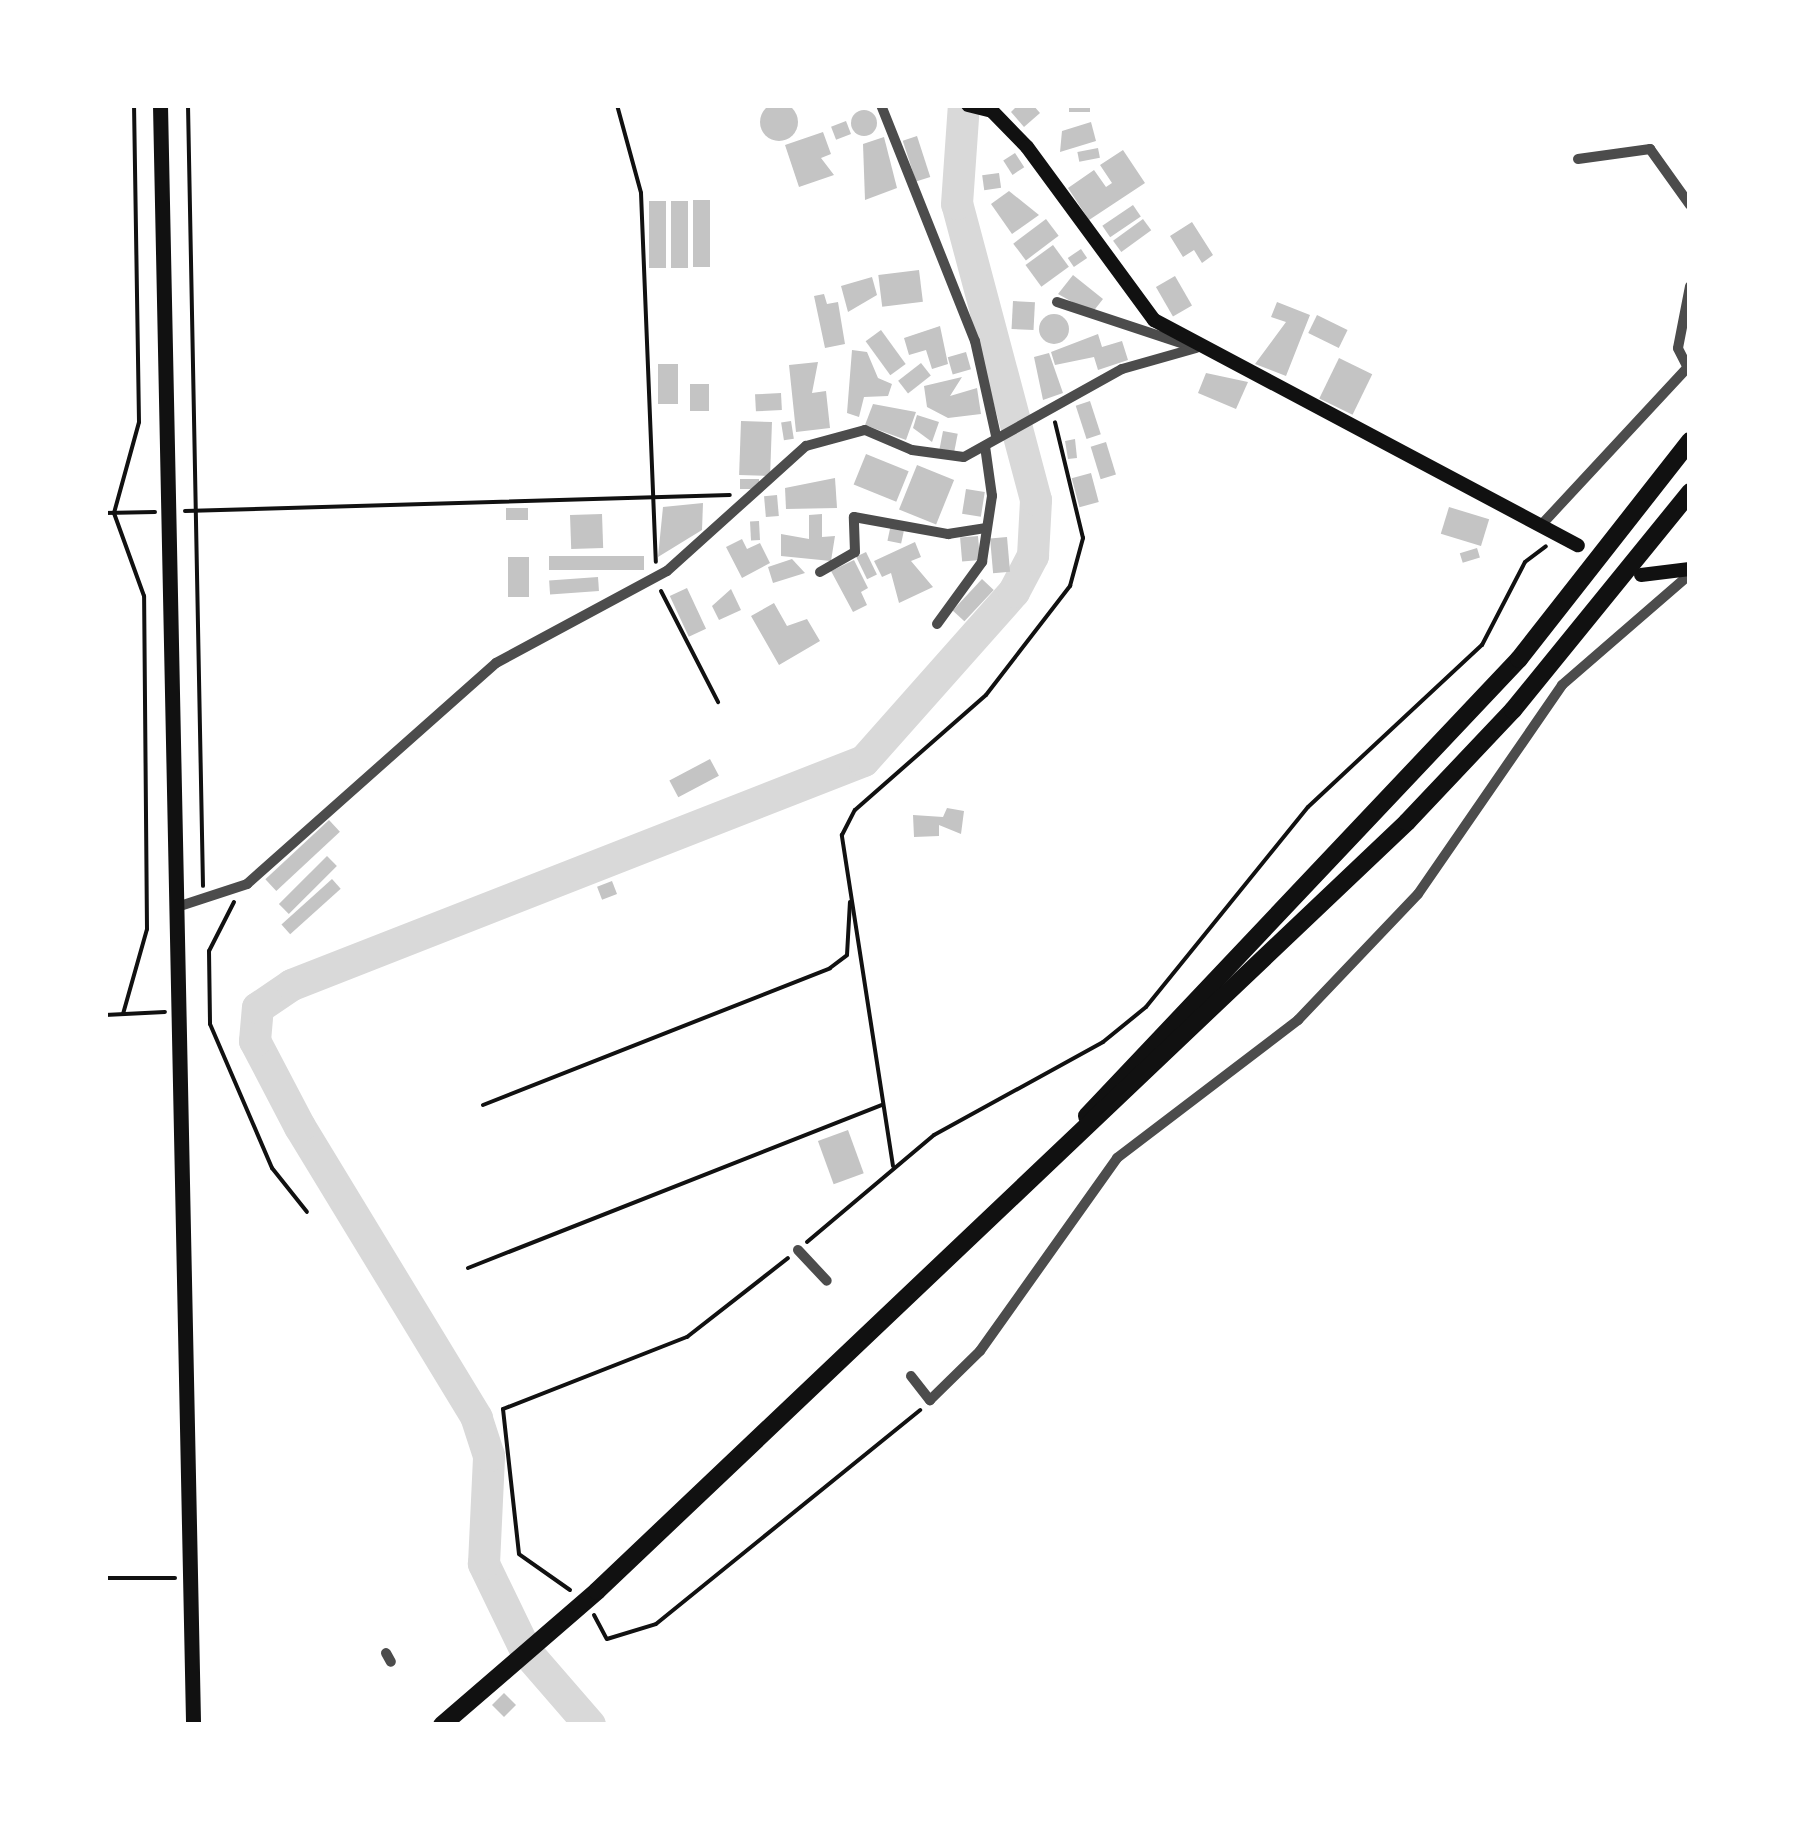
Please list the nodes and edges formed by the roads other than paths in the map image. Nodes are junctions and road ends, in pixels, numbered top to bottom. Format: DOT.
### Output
graph roads {
  1 [pos="160,105"];
  2 [pos="882,105"];
  3 [pos="968,105"];
  4 [pos="1578,159"];
  5 [pos="1690,204"];
  6 [pos="1690,286"];
  7 [pos="1057,302"];
  8 [pos="1196,348"];
  9 [pos="1689,366"];
  10 [pos="1001,432"];
  11 [pos="1690,441"];
  12 [pos="985,446"];
  13 [pos="1690,492"];
  14 [pos="1544,522"];
  15 [pos="987,528"];
  16 [pos="1578,545"];
  17 [pos="1690,571"];
  18 [pos="820,572"];
  19 [pos="1640,575"];
  20 [pos="937,624"];
  21 [pos="177,907"];
  22 [pos="1028,1184"];
  23 [pos="798,1250"];
  24 [pos="827,1280"];
  25 [pos="911,1376"];
  26 [pos="192,1725"];
  27 [pos="442,1725"];
  1 -- 21 [label="main road"];
  2 -- 10 [label="street"];
  3 -- 8 [label="main road"];
  4 -- 5 [label="street"];
  6 -- 9 [label="street"];
  7 -- 8 [label="street"];
  8 -- 10 [label="street"];
  8 -- 14 [label="main road"];
  9 -- 14 [label="street"];
  10 -- 12 [label="street"];
  11 -- 22 [label="highway"];
  12 -- 15 [label="street"];
  12 -- 21 [label="street"];
  13 -- 22 [label="highway"];
  14 -- 16 [label="main road"];
  15 -- 18 [label="street"];
  15 -- 20 [label="street"];
  17 -- 19 [label="main road"];
  17 -- 25 [label="street"];
  21 -- 26 [label="main road"];
  22 -- 27 [label="highway"];
  23 -- 24 [label="street"];
}
